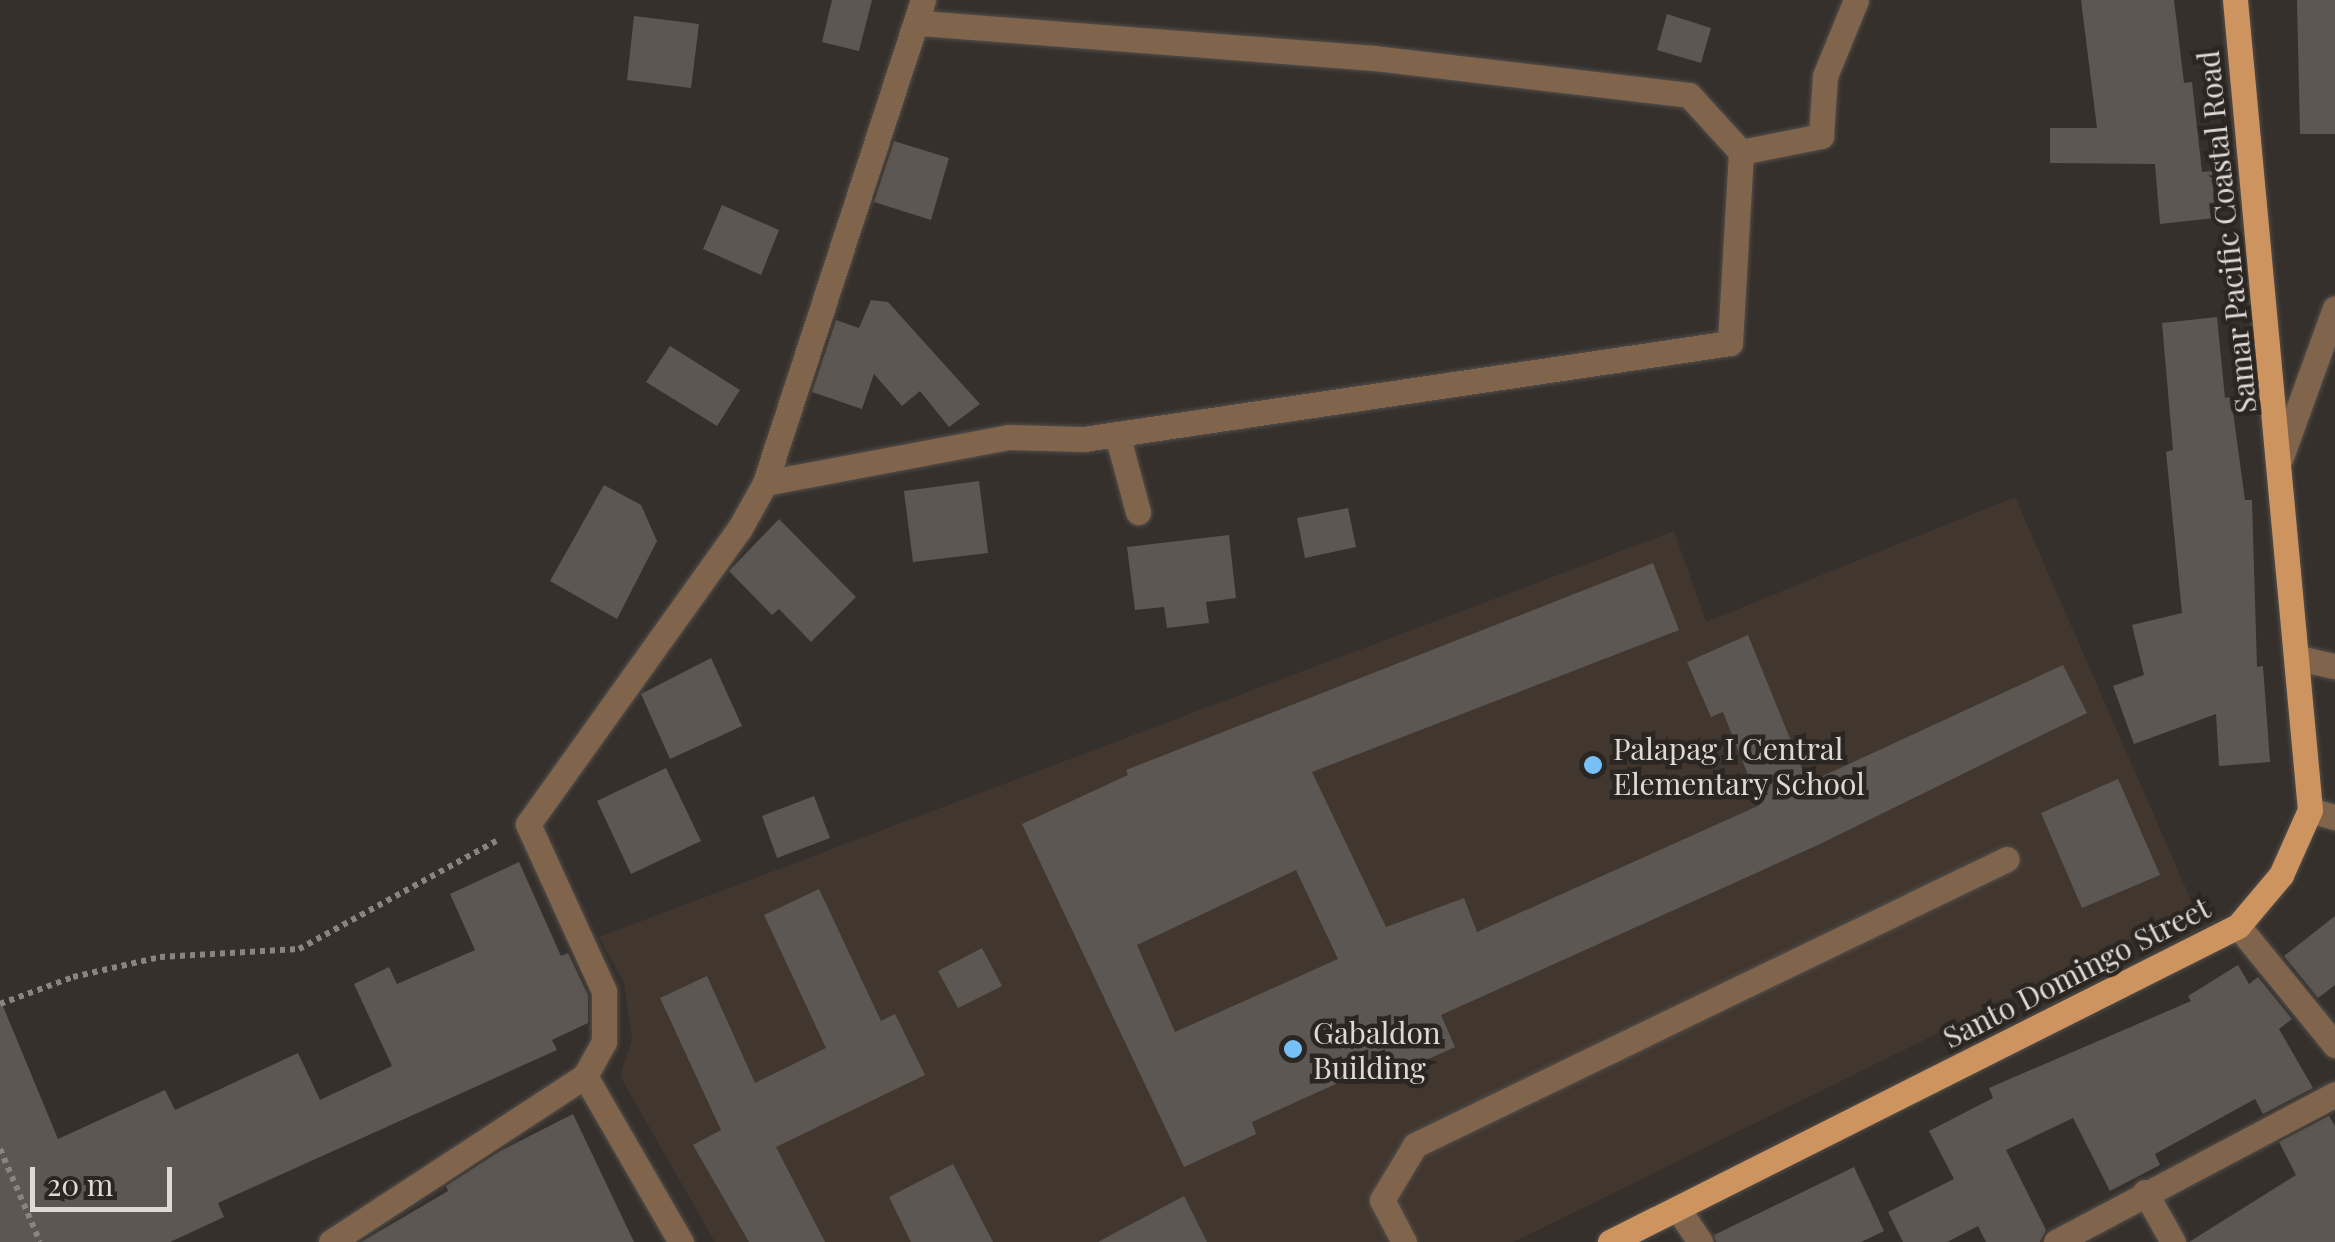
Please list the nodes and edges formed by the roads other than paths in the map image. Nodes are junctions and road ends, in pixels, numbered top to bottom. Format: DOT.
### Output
graph roads {
  1 [pos="1856,0"];
  2 [pos="2235,0"];
  3 [pos="922,12"];
  4 [pos="1740,152"];
  5 [pos="2335,308"];
  6 [pos="1117,434"];
  7 [pos="2281,457"];
  8 [pos="764,483"];
  9 [pos="1138,512"];
  10 [pos="2299,658"];
  11 [pos="2335,666"];
  12 [pos="2322,814"];
  13 [pos="2008,858"];
  14 [pos="2238,926"];
  15 [pos="2335,1046"];
  16 [pos="585,1076"];
  17 [pos="2335,1094"];
  18 [pos="2145,1192"];
  19 [pos="1678,1209"];
  20 [pos="331,1242"];
  21 [pos="682,1242"];
  22 [pos="1404,1242"];
  23 [pos="1610,1242"];
  24 [pos="1700,1242"];
  25 [pos="2056,1242"];
  26 [pos="2173,1242"];
  1 -- 4 [label="street"];
  2 -- 7 [label="main road, Samar Pacific Coastal Road"];
  3 -- 4 [label="street"];
  3 -- 8 [label="street"];
  4 -- 6 [label="street"];
  5 -- 7 [label="street"];
  6 -- 8 [label="street"];
  6 -- 9 [label="street"];
  7 -- 10 [label="main road, Santo Domingo Street"];
  8 -- 16 [label="street"];
  10 -- 11 [label="street"];
  10 -- 12 [label="main road, Santo Domingo Street"];
  12 -- 14 [label="main road, Santo Domingo Street"];
  13 -- 22 [label="street"];
  14 -- 15 [label="street"];
  14 -- 19 [label="main road, Santo Domingo Street"];
  16 -- 20 [label="street"];
  16 -- 21 [label="street"];
  17 -- 18 [label="street"];
  18 -- 25 [label="street"];
  18 -- 26 [label="street"];
  19 -- 23 [label="main road, Santo Domingo Street"];
  19 -- 24 [label="street"];
}
